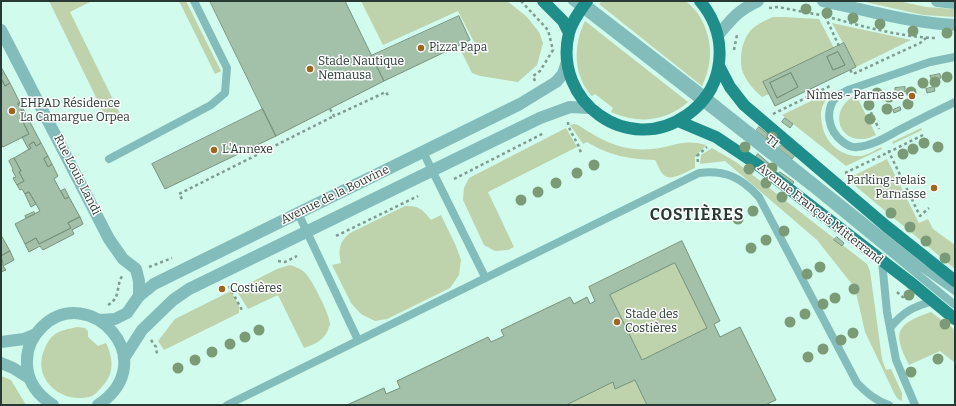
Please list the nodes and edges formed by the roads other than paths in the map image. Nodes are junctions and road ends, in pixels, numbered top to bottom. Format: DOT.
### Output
graph roads {
  1 [pos="194,1"];
  2 [pos="543,1"];
  3 [pos="700,1"];
  4 [pos="758,1"];
  5 [pos="823,1"];
  6 [pos="937,1"];
  7 [pos="582,3"];
  8 [pos="955,3"];
  9 [pos="955,25"];
  10 [pos="1,30"];
  11 [pos="569,33"];
  12 [pos="718,35"];
  13 [pos="955,57"];
  14 [pos="567,62"];
  15 [pos="719,66"];
  16 [pos="705,100"];
  17 [pos="955,102"];
  18 [pos="590,108"];
  19 [pos="678,121"];
  20 [pos="422,152"];
  21 [pos="109,159"];
  22 [pos="432,171"];
  23 [pos="298,213"];
  24 [pos="307,232"];
  25 [pos="882,261"];
  26 [pos="485,277"];
  27 [pos="955,282"];
  28 [pos="955,291"];
  29 [pos="139,296"];
  30 [pos="933,301"];
  31 [pos="955,305"];
  32 [pos="955,319"];
  33 [pos="99,320"];
  34 [pos="890,328"];
  35 [pos="36,334"];
  36 [pos="358,340"];
  37 [pos="1,342"];
  38 [pos="124,358"];
  39 [pos="1,363"];
  40 [pos="29,378"];
  41 [pos="52,405"];
  42 [pos="98,405"];
  43 [pos="227,405"];
  44 [pos="889,405"];
  45 [pos="915,405"];
  1 -- 21 [label="lane"];
  2 -- 11 [label="main road"];
  3 -- 12 [label="main road"];
  4 -- 12 [label="street"];
  5 -- 9 [label="street"];
  6 -- 8 [label="street"];
  7 -- 11 [label="main road"];
  7 -- 16 [label="lane, T1 / T1"];
  10 -- 29 [label="street, Rue Louis Landi"];
  11 -- 14 [label="main road"];
  12 -- 15 [label="main road"];
  13 -- 17 [label="lane"];
  14 -- 18 [label="main road"];
  14 -- 20 [label="street, Avenue de la Bouvine"];
  15 -- 16 [label="main road"];
  15 -- 27 [label="main road"];
  16 -- 19 [label="main road"];
  16 -- 28 [label="lane, T1 / T1"];
  16 -- 31 [label="lane, T1 / T1"];
  18 -- 19 [label="main road"];
  18 -- 22 [label="street, Avenue de la Bouvine"];
  19 -- 25 [label="main road, Avenue François Mitterrand"];
  20 -- 22 [label="lane"];
  20 -- 23 [label="street, Avenue de la Bouvine"];
  22 -- 24 [label="street, Avenue de la Bouvine"];
  22 -- 26 [label="lane"];
  23 -- 24 [label="lane"];
  23 -- 29 [label="street, Avenue de la Bouvine"];
  24 -- 36 [label="lane"];
  24 -- 38 [label="street, Avenue de la Bouvine"];
  25 -- 30 [label="main road, Avenue François Mitterrand"];
  25 -- 34 [label="lane"];
  26 -- 36 [label="lane"];
  26 -- 44 [label="lane"];
  29 -- 33 [label="street, Avenue de la Bouvine"];
  30 -- 32 [label="main road, Avenue François Mitterrand"];
  30 -- 34 [label="lane"];
  33 -- 35 [label="street"];
  33 -- 38 [label="street"];
  34 -- 45 [label="lane"];
  35 -- 37 [label="street"];
  35 -- 40 [label="street"];
  36 -- 43 [label="lane"];
  38 -- 42 [label="street"];
  39 -- 40 [label="street"];
  40 -- 41 [label="street"];
}
